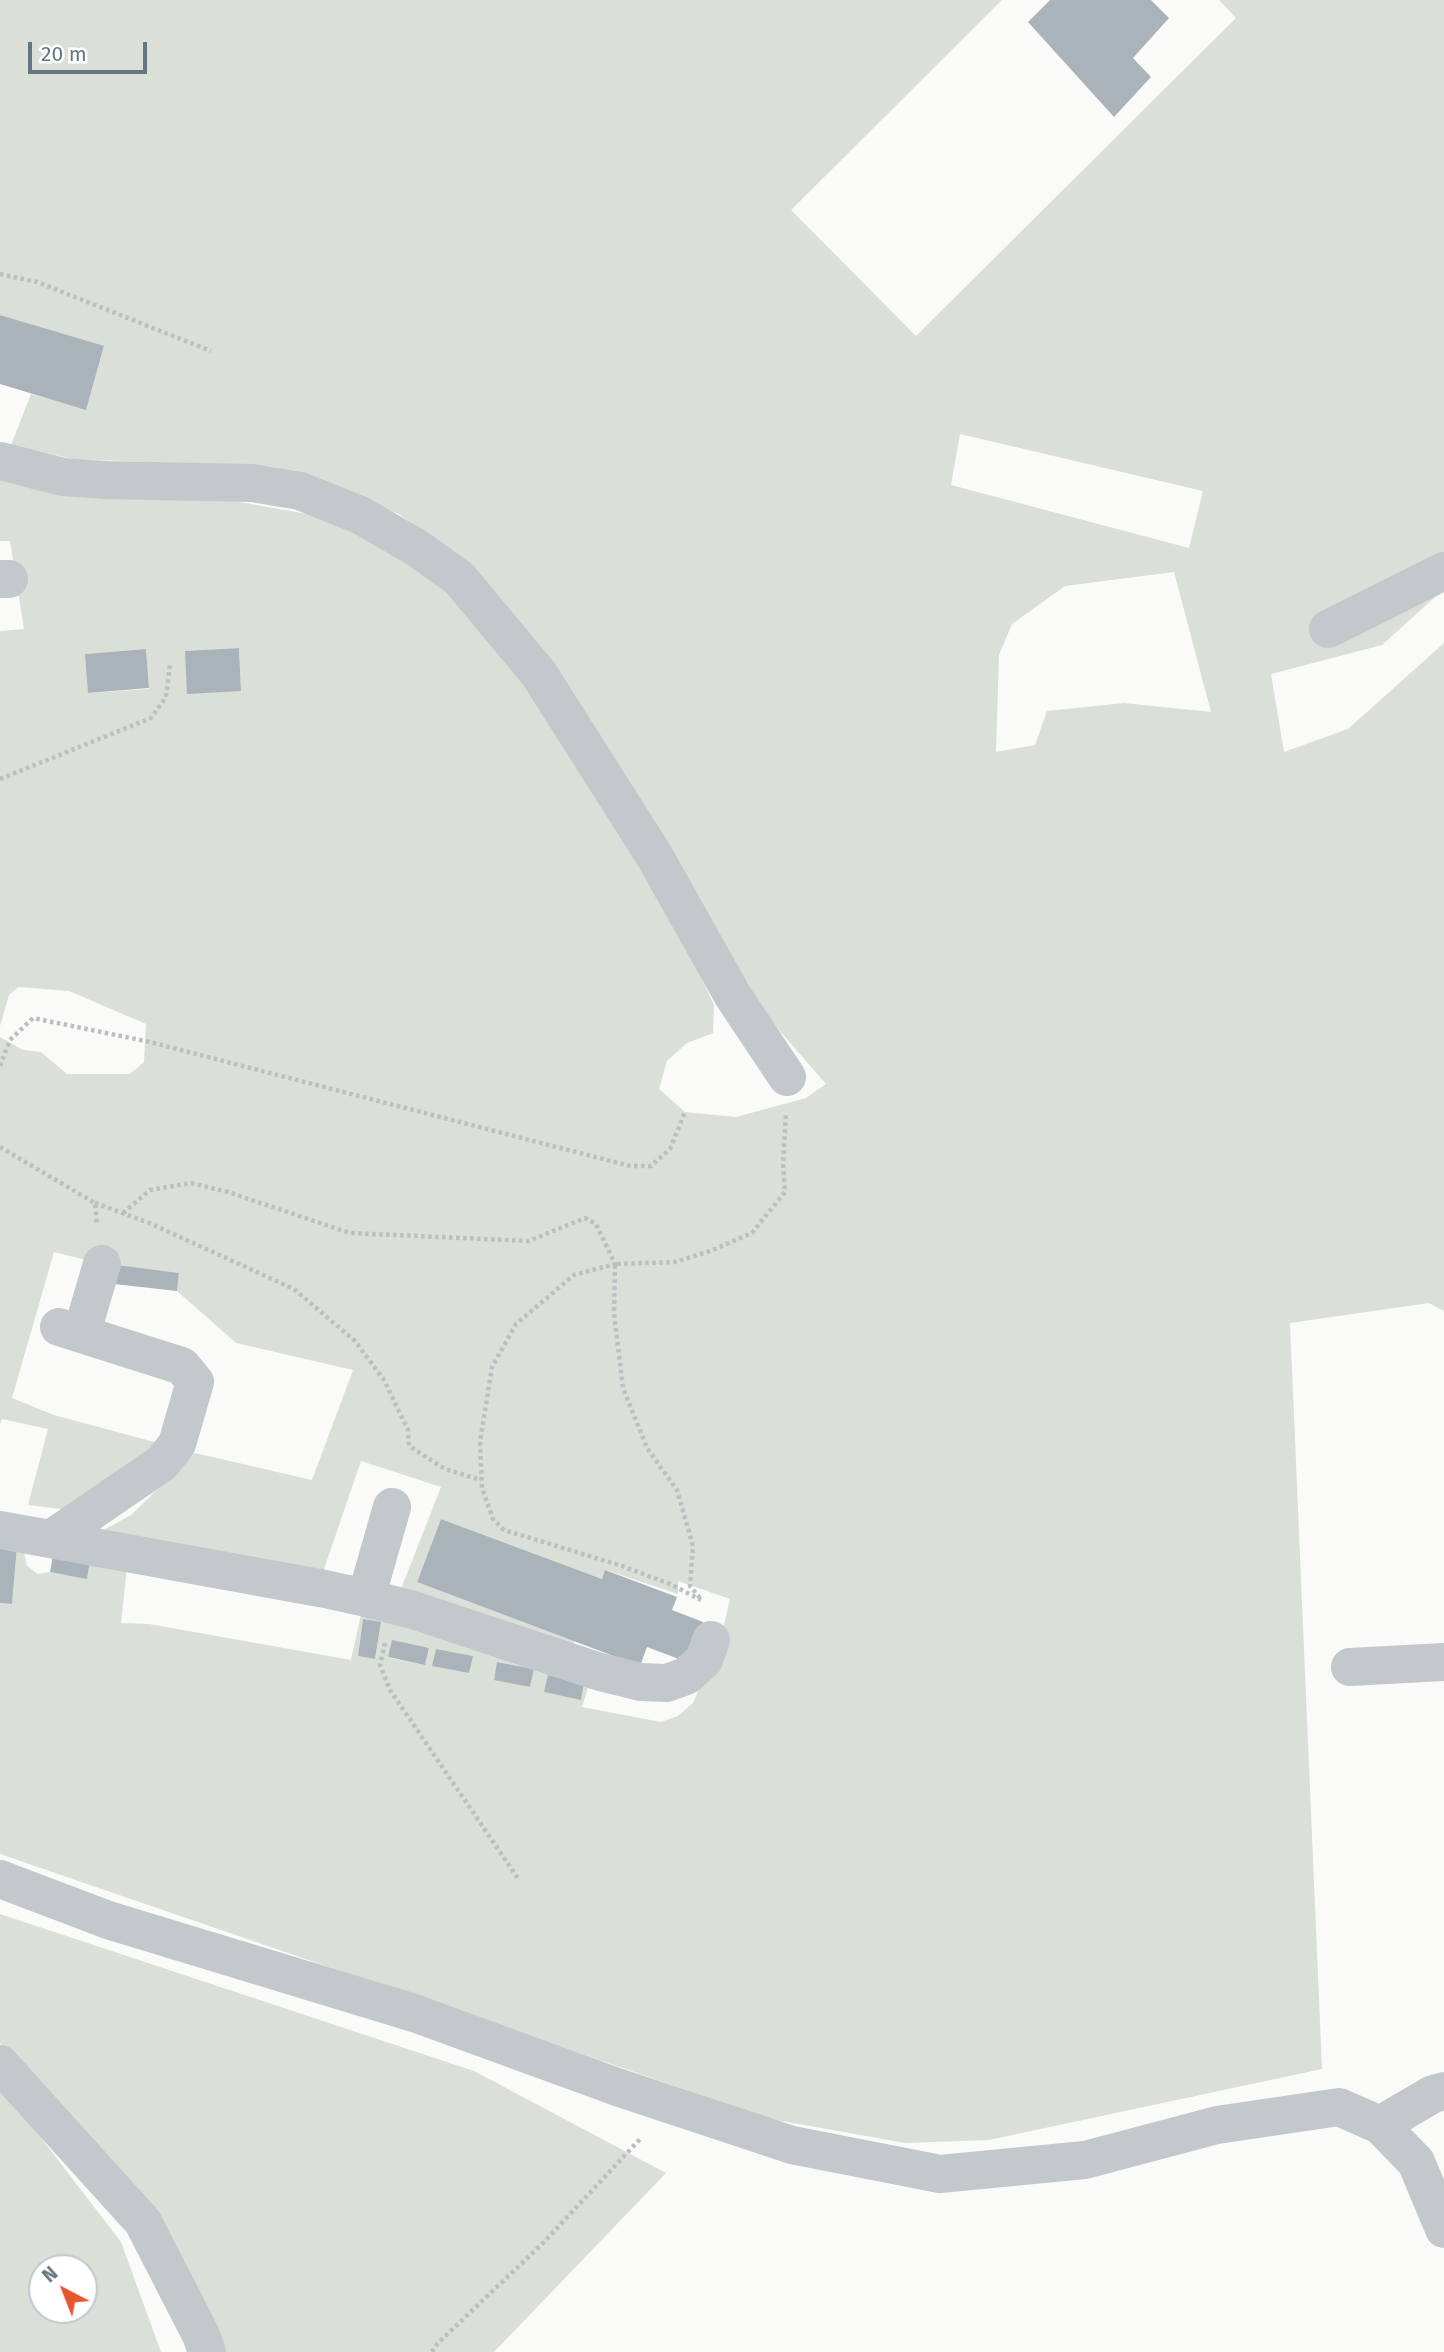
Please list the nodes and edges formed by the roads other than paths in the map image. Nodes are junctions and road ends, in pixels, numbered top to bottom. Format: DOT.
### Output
graph roads {
  1 [pos="0,461"];
  2 [pos="1444,571"];
  3 [pos="1328,629"];
  4 [pos="787,1077"];
  5 [pos="102,1264"];
  6 [pos="391,1507"];
  7 [pos="0,1530"];
  8 [pos="51,1539"];
  9 [pos="380,1602"];
  10 [pos="711,1640"];
  11 [pos="1444,1662"];
  12 [pos="1350,1667"];
  13 [pos="0,1879"];
  14 [pos="0,2064"];
  15 [pos="1444,2091"];
  16 [pos="1380,2125"];
  17 [pos="1444,2230"];
  18 [pos="207,2352"];
  1 -- 4 [label="street"];
  2 -- 3 [label="street"];
  5 -- 8 [label="street"];
  6 -- 9 [label="street"];
  7 -- 8 [label="street"];
  8 -- 9 [label="street"];
  9 -- 10 [label="street"];
  11 -- 12 [label="street"];
  13 -- 16 [label="street"];
  14 -- 18 [label="street"];
  15 -- 16 [label="street"];
  16 -- 17 [label="street"];
}
